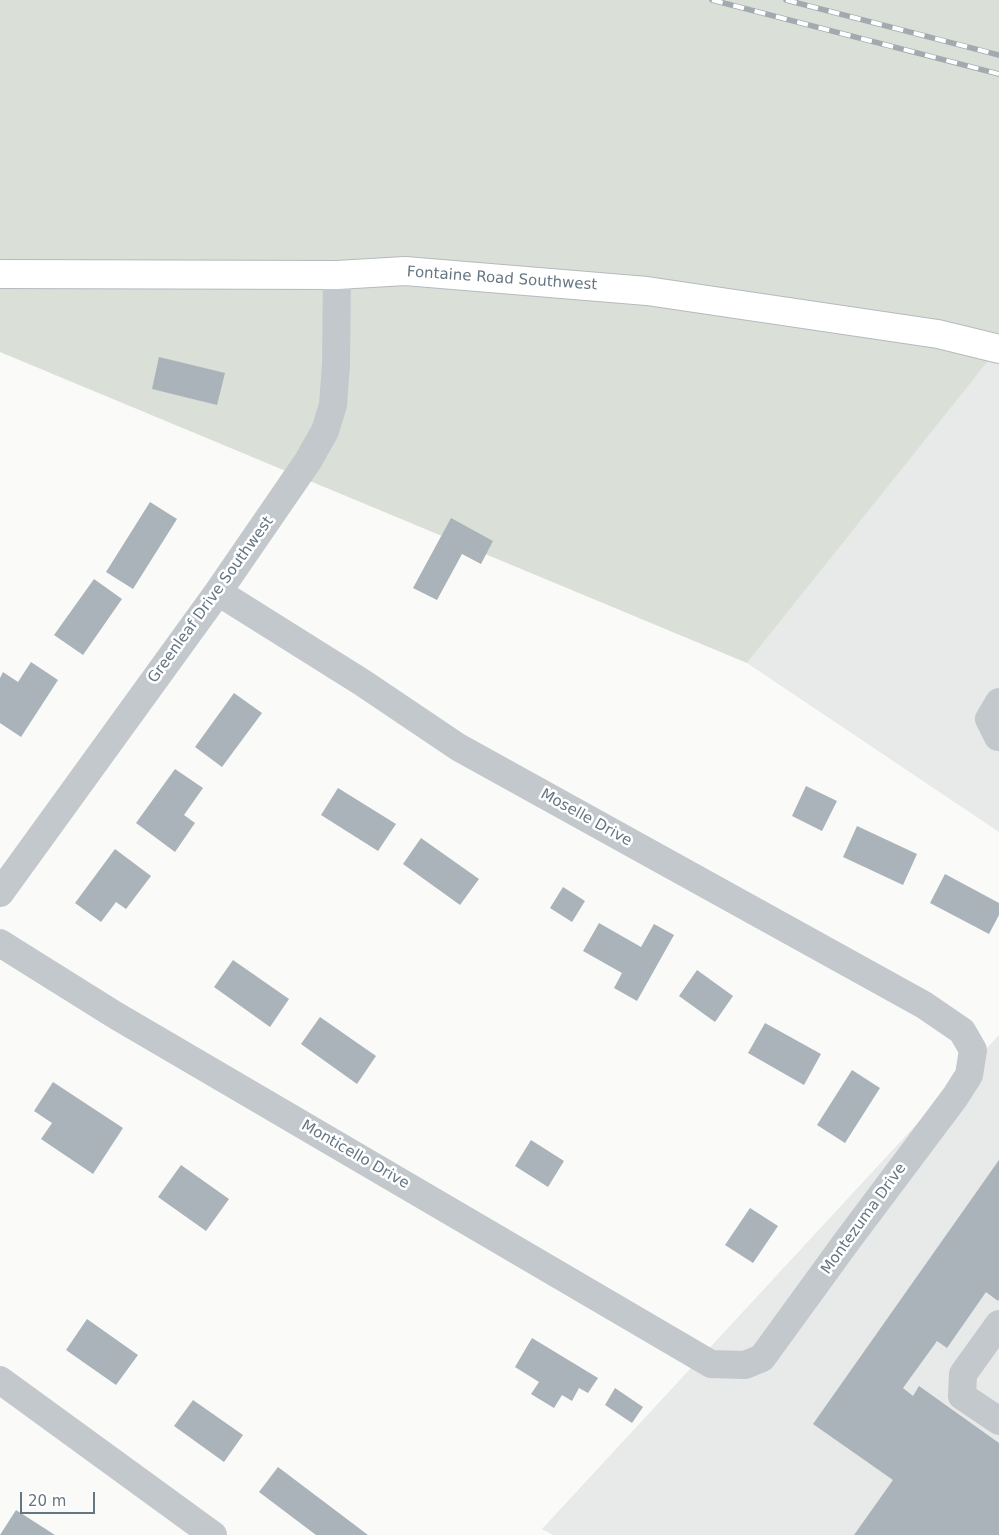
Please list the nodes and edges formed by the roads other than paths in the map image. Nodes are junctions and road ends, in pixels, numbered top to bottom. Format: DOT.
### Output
graph roads {
  1 [pos="0,274"];
  2 [pos="337,275"];
  3 [pos="999,349"];
  4 [pos="218,592"];
  5 [pos="999,702"];
  6 [pos="998,737"];
  7 [pos="0,893"];
  8 [pos="0,943"];
  9 [pos="962,1031"];
  10 [pos="999,1324"];
  11 [pos="711,1364"];
  12 [pos="0,1380"];
  13 [pos="999,1422"];
  14 [pos="213,1535"];
  1 -- 2 [label="main road, Fontaine Road Southwest"];
  2 -- 3 [label="main road, Fontaine Road Southwest"];
  2 -- 4 [label="street, Greenleaf Drive Southwest"];
  4 -- 7 [label="street, Greenleaf Drive Southwest"];
  4 -- 9 [label="street, Moselle Drive"];
  5 -- 6 [label="street"];
  8 -- 11 [label="street, Monticello Drive"];
  9 -- 11 [label="street, Montezuma Drive"];
  10 -- 13 [label="street"];
  12 -- 14 [label="street"];
}
